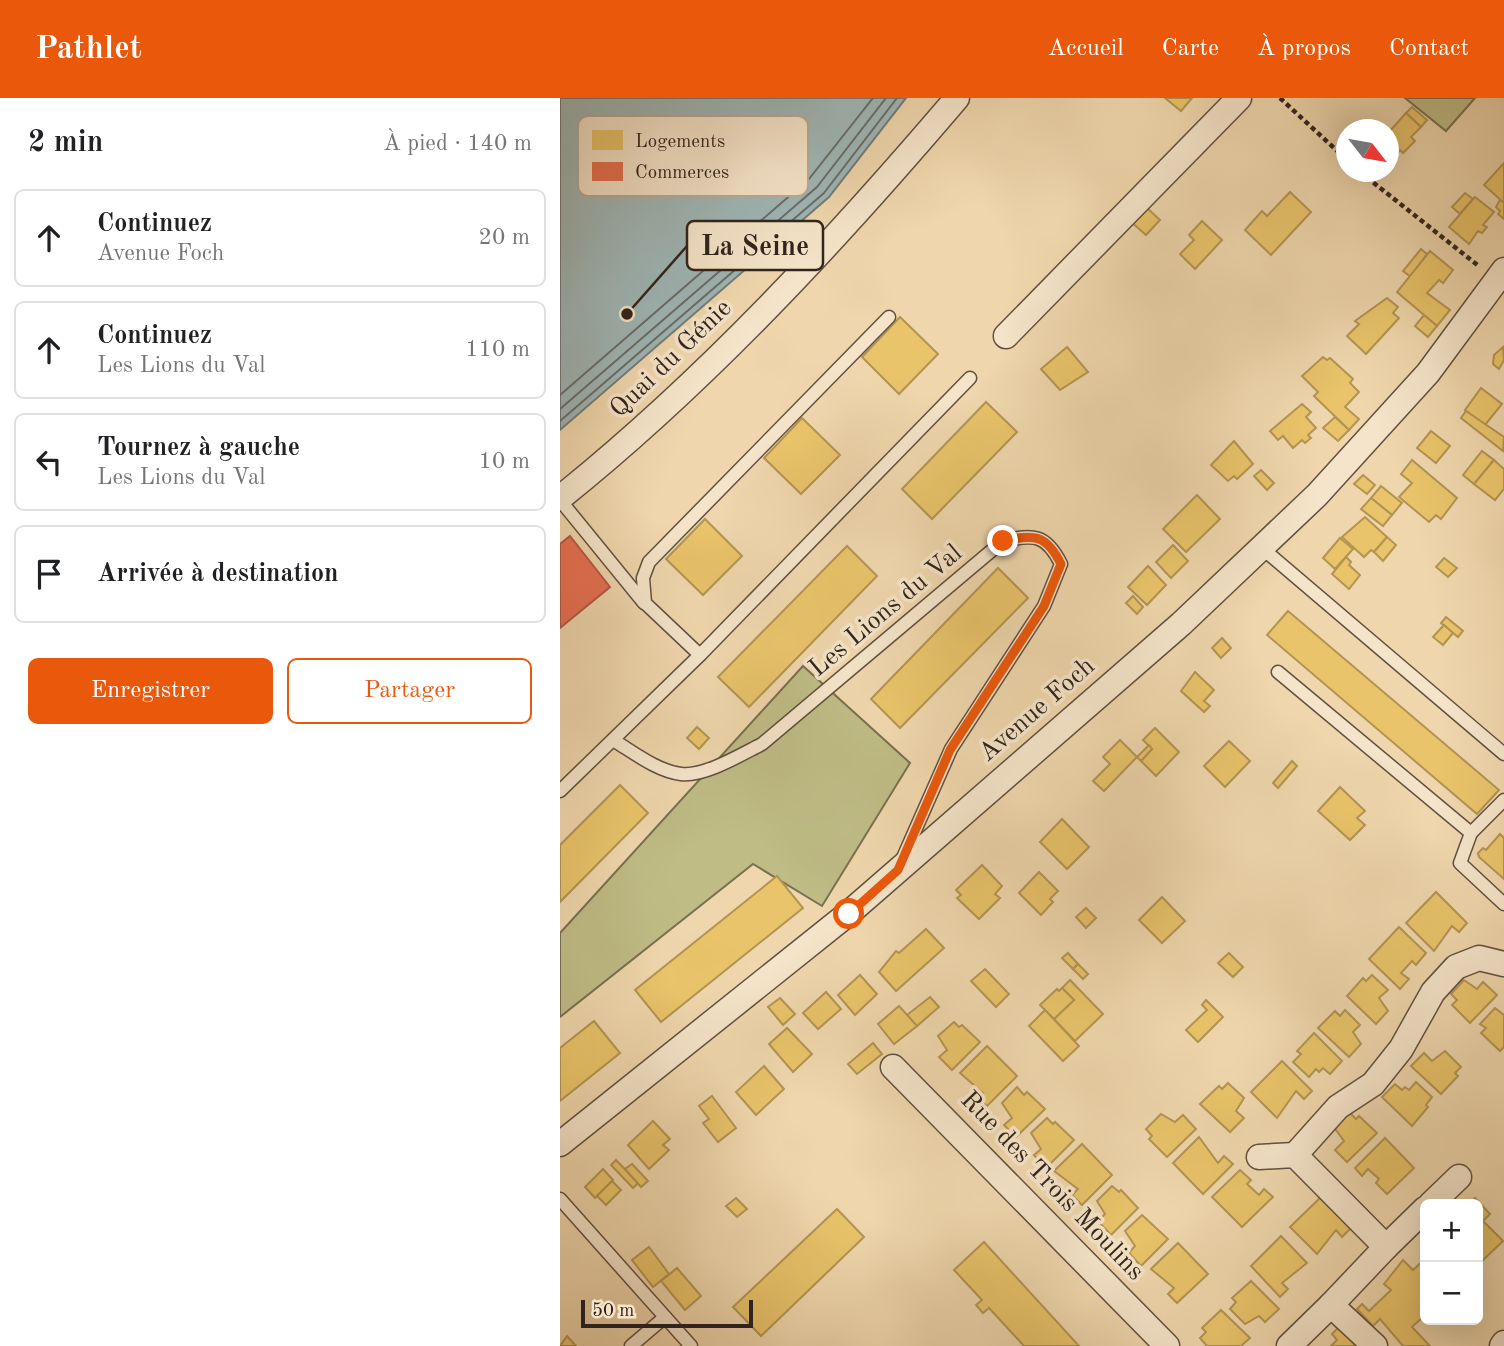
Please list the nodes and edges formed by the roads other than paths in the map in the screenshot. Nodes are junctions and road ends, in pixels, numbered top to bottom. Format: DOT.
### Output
graph roads {
  1 [pos="957,98"];
  2 [pos="1239,98"];
  3 [pos="1500,275"];
  4 [pos="890,317"];
  5 [pos="1006,336"];
  6 [pos="970,378"];
  7 [pos="560,499"];
  8 [pos="1263,549"];
  9 [pos="645,603"];
  10 [pos="700,655"];
  11 [pos="1278,672"];
  12 [pos="613,740"];
  13 [pos="1504,754"];
  14 [pos="560,791"];
  15 [pos="1504,800"];
  16 [pos="1471,833"];
  17 [pos="898,870"];
  18 [pos="1504,904"];
  19 [pos="1504,964"];
  20 [pos="893,1067"];
  21 [pos="560,1144"];
  22 [pos="1295,1156"];
  23 [pos="1259,1157"];
  24 [pos="1459,1177"];
  25 [pos="560,1199"];
  26 [pos="1435,1199"];
  27 [pos="1420,1214"];
  28 [pos="1386,1247"];
  29 [pos="1331,1305"];
  30 [pos="665,1317"];
  31 [pos="631,1346"];
  32 [pos="691,1346"];
  33 [pos="1167,1346"];
  34 [pos="1289,1346"];
  35 [pos="1375,1346"];
  1 -- 7 [label="street, Quai du Génie"];
  2 -- 5 [label="street"];
  3 -- 8 [label="street, Avenue Foch"];
  4 -- 9 [label="lane"];
  6 -- 10 [label="lane"];
  7 -- 9 [label="lane"];
  8 -- 13 [label="lane"];
  8 -- 17 [label="street, Avenue Foch"];
  9 -- 10 [label="lane"];
  10 -- 12 [label="lane"];
  11 -- 16 [label="lane"];
  12 -- 14 [label="lane"];
  12 -- 17 [label="lane, Les Lions du Val"];
  15 -- 16 [label="lane"];
  16 -- 18 [label="lane"];
  17 -- 21 [label="street, Avenue Foch"];
  19 -- 22 [label="street"];
  20 -- 33 [label="street, Rue des Trois Moulins"];
  22 -- 23 [label="street"];
  22 -- 28 [label="street"];
  24 -- 26 [label="street"];
  25 -- 30 [label="lane"];
  27 -- 28 [label="street"];
  28 -- 29 [label="street"];
  29 -- 34 [label="street"];
  29 -- 35 [label="street"];
  30 -- 31 [label="lane"];
  30 -- 32 [label="lane"];
}
